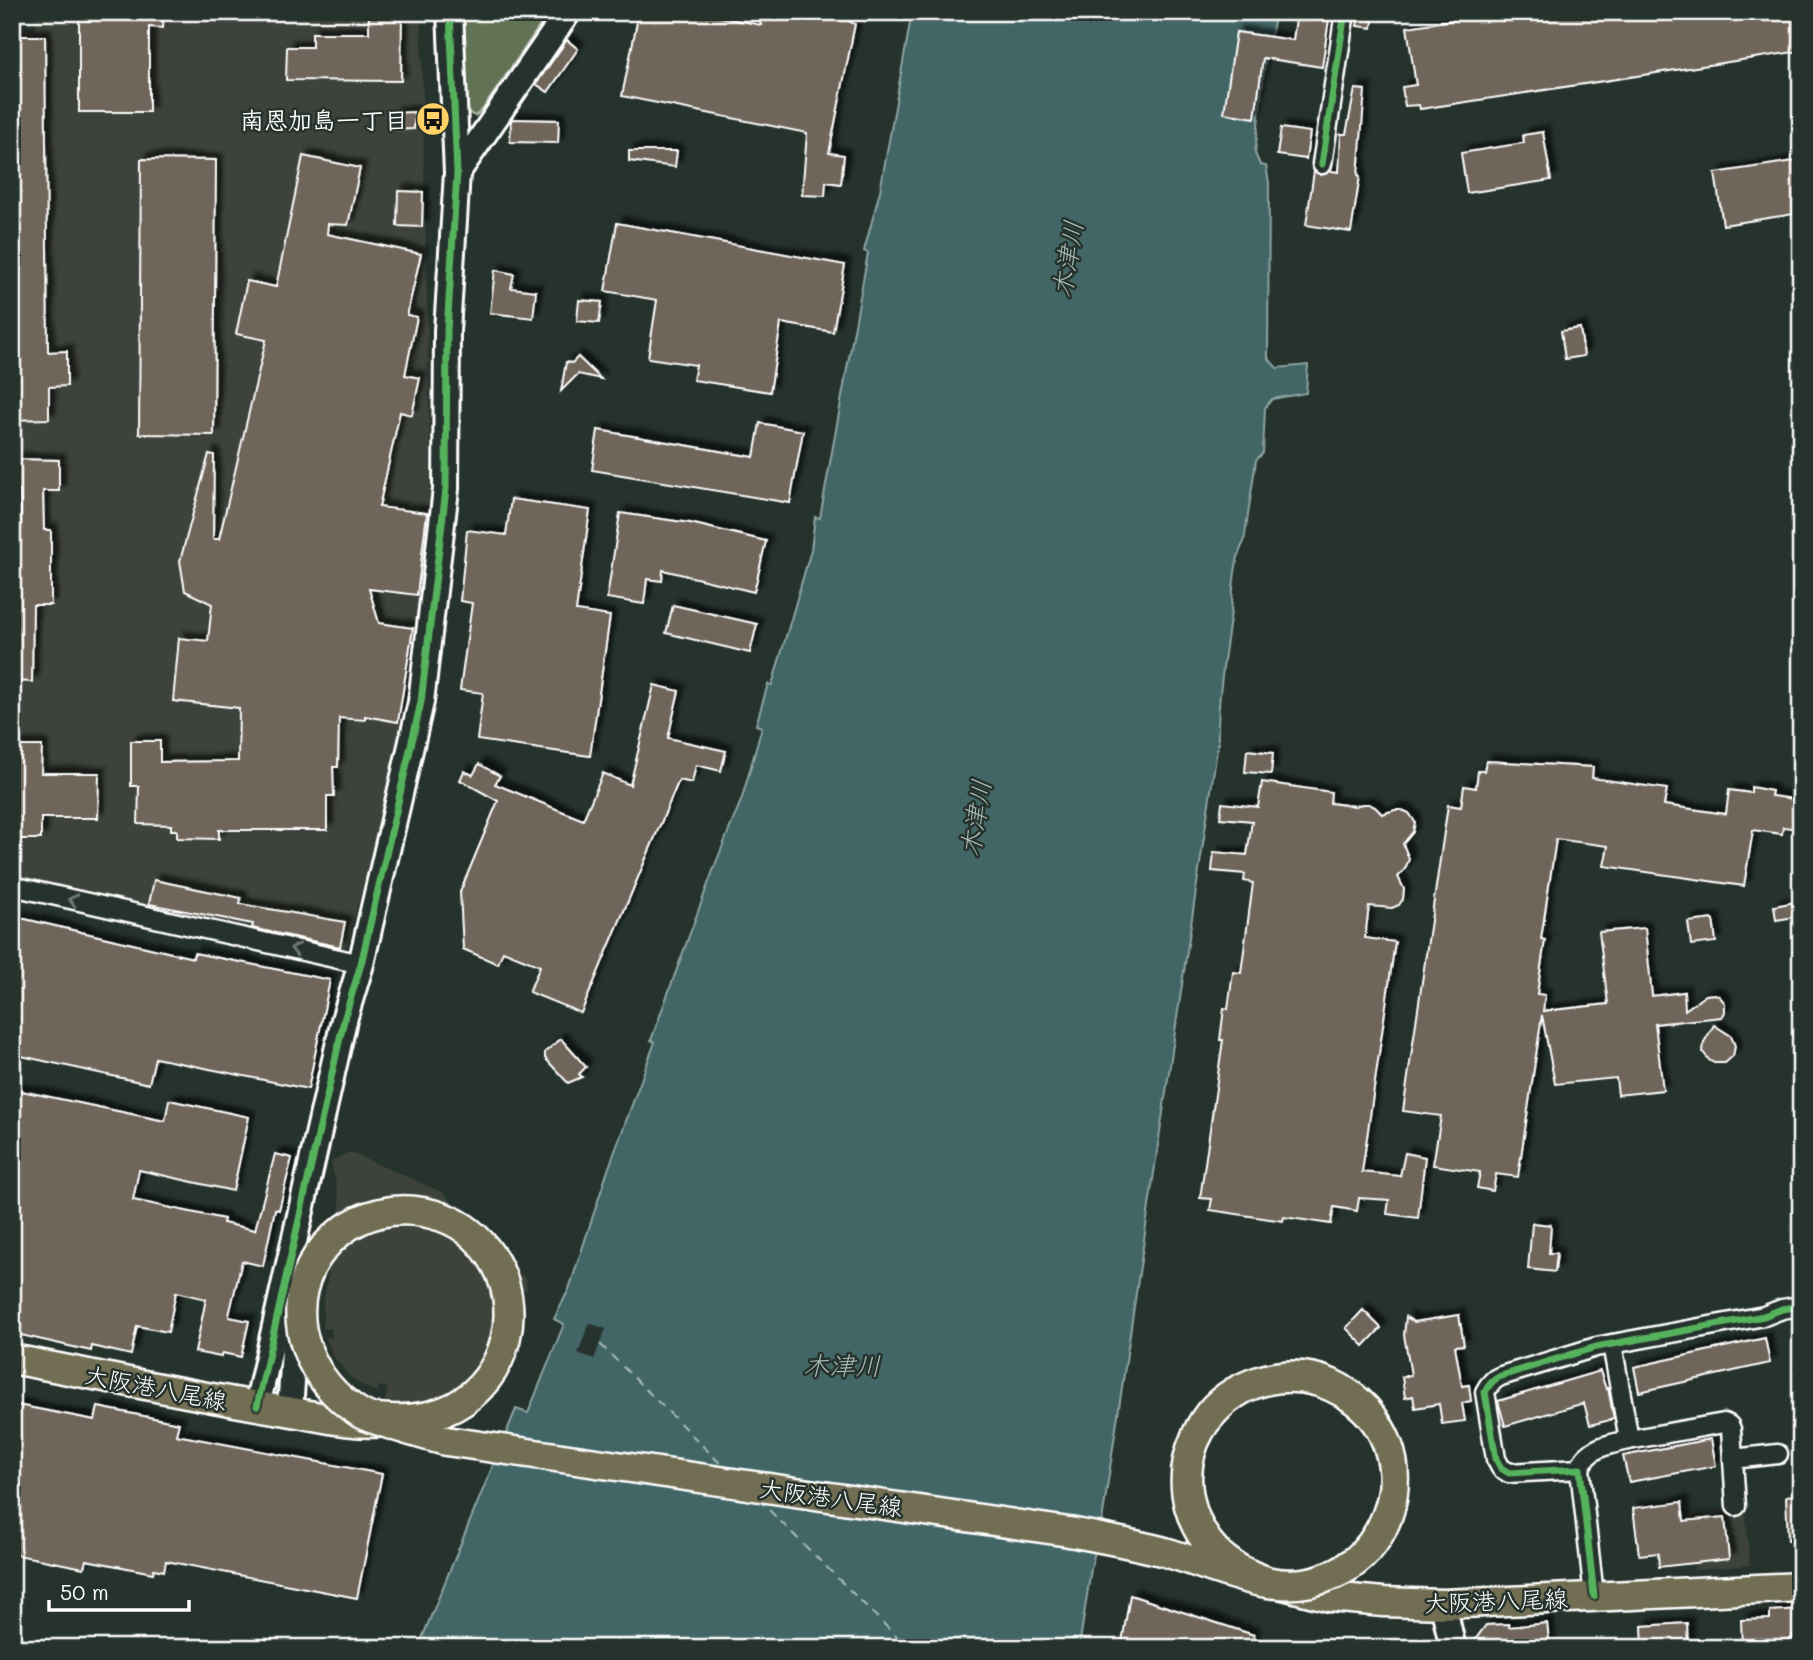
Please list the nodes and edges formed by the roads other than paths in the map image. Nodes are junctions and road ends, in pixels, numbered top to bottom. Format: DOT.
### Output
graph roads {
  1 [pos="450,12"];
  2 [pos="568,12"];
  3 [pos="1345,12"];
  4 [pos="1322,164"];
  5 [pos="457,173"];
  6 [pos="12,886"];
  7 [pos="361,964"];
  8 [pos="303,1202"];
  9 [pos="1801,1306"];
  10 [pos="1612,1344"];
  11 [pos="12,1359"];
  12 [pos="257,1406"];
  13 [pos="290,1411"];
  14 [pos="1629,1440"];
  15 [pos="1778,1454"];
  16 [pos="1733,1459"];
  17 [pos="1580,1469"];
  18 [pos="1736,1506"];
  19 [pos="1801,1587"];
  20 [pos="1594,1596"];
  21 [pos="1443,1604"];
  22 [pos="1453,1648"];
  1 -- 5 [label="street"];
  2 -- 5 [label="street"];
  3 -- 4 [label="street"];
  5 -- 7 [label="street"];
  7 -- 6 [label="street, one-way"];
  7 -- 8 [label="street"];
  8 -- 12 [label="street"];
  8 -- 13 [label="street"];
  9 -- 10 [label="street"];
  10 -- 14 [label="street"];
  10 -- 17 [label="street"];
  11 -- 12 [label="main road, 大阪港八尾線"];
  12 -- 13 [label="main road, 大阪港八尾線"];
  13 -- 21 [label="main road, 大阪港八尾線, bridge"];
  14 -- 16 [label="street"];
  14 -- 17 [label="street"];
  15 -- 16 [label="street"];
  16 -- 18 [label="street"];
  17 -- 20 [label="street"];
  19 -- 20 [label="main road, 大阪港八尾線"];
  20 -- 21 [label="main road, 大阪港八尾線"];
  21 -- 22 [label="street"];
}
